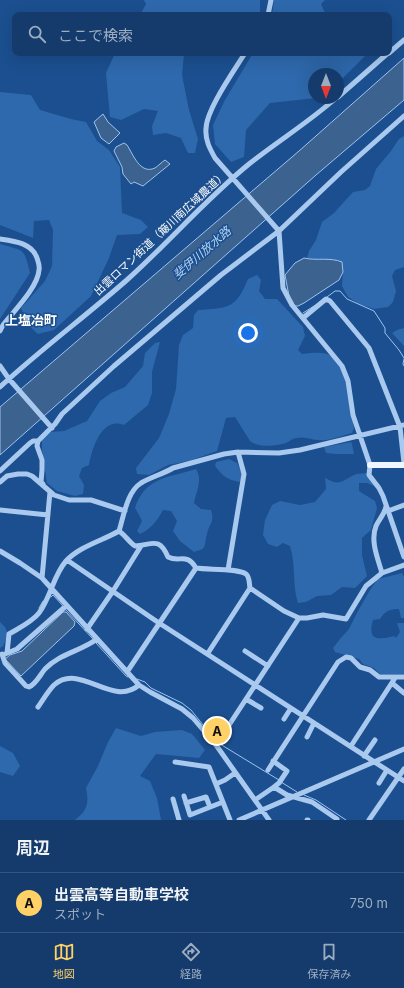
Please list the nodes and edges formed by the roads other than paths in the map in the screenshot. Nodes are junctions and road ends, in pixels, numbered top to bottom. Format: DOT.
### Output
graph roads {
  1 [pos="271,0"];
  2 [pos="269,12"];
  3 [pos="404,40"];
  4 [pos="392,50"];
  5 [pos="243,56"];
  6 [pos="385,56"];
  7 [pos="344,91"];
  8 [pos="329,104"];
  9 [pos="404,116"];
  10 [pos="233,178"];
  11 [pos="279,231"];
  12 [pos="0,239"];
  13 [pos="303,318"];
  14 [pos="0,331"];
  15 [pos="0,366"];
  16 [pos="9,379"];
  17 [pos="0,387"];
  18 [pos="402,426"];
  19 [pos="52,428"];
  20 [pos="361,437"];
  21 [pos="38,440"];
  22 [pos="238,452"];
  23 [pos="404,464"];
  24 [pos="370,465"];
  25 [pos="0,471"];
  26 [pos="0,482"];
  27 [pos="44,486"];
  28 [pos="50,492"];
  29 [pos="404,505"];
  30 [pos="387,508"];
  31 [pos="0,510"];
  32 [pos="125,511"];
  33 [pos="48,515"];
  34 [pos="119,531"];
  35 [pos="141,546"];
  36 [pos="0,551"];
  37 [pos="404,557"];
  38 [pos="67,560"];
  39 [pos="404,565"];
  40 [pos="196,568"];
  41 [pos="228,570"];
  42 [pos="382,573"];
  43 [pos="42,578"];
  44 [pos="52,588"];
  45 [pos="250,588"];
  46 [pos="113,591"];
  47 [pos="66,606"];
  48 [pos="299,618"];
  49 [pos="159,623"];
  50 [pos="87,629"];
  51 [pos="97,639"];
  52 [pos="245,651"];
  53 [pos="208,653"];
  54 [pos="3,654"];
  55 [pos="268,666"];
  56 [pos="127,672"];
  57 [pos="404,677"];
  58 [pos="395,678"];
  59 [pos="392,683"];
  60 [pos="255,684"];
  61 [pos="139,685"];
  62 [pos="404,693"];
  63 [pos="246,699"];
  64 [pos="38,707"];
  65 [pos="261,708"];
  66 [pos="291,708"];
  67 [pos="303,716"];
  68 [pos="284,719"];
  69 [pos="314,723"];
  70 [pos="306,737"];
  71 [pos="375,740"];
  72 [pos="216,745"];
  73 [pos="351,746"];
  74 [pos="404,749"];
  75 [pos="364,756"];
  76 [pos="273,761"];
  77 [pos="175,762"];
  78 [pos="374,762"];
  79 [pos="404,769"];
  80 [pos="268,770"];
  81 [pos="387,770"];
  82 [pos="236,773"];
  83 [pos="399,778"];
  84 [pos="404,781"];
  85 [pos="379,783"];
  86 [pos="216,784"];
  87 [pos="274,787"];
  88 [pos="184,796"];
  89 [pos="294,797"];
  90 [pos="173,799"];
  91 [pos="255,800"];
  92 [pos="223,802"];
  93 [pos="186,803"];
  94 [pos="210,807"];
  95 [pos="262,811"];
  96 [pos="179,820"];
  97 [pos="230,820"];
  98 [pos="239,820"];
  99 [pos="269,820"];
  100 [pos="337,820"];
  101 [pos="369,820"];
  1 -- 2 [label="street"];
  3 -- 4 [label="street, 出雲ロマン街道（簸川南広域農道）"];
  5 -- 10 [label="street"];
  6 -- 7 [label="street, 出雲ロマン街道（簸川南広域農道）"];
  8 -- 10 [label="street, 出雲ロマン街道（簸川南広域農道）"];
  9 -- 11 [label="street"];
  10 -- 11 [label="street"];
  10 -- 16 [label="street, 出雲ロマン街道（簸川南広域農道）"];
  11 -- 13 [label="street"];
  11 -- 19 [label="street"];
  12 -- 14 [label="street"];
  13 -- 18 [label="street"];
  13 -- 20 [label="street"];
  15 -- 16 [label="street"];
  16 -- 17 [label="street, 出雲ロマン街道（簸川南広域農道）"];
  16 -- 19 [label="street"];
  18 -- 20 [label="street"];
  18 -- 23 [label="street"];
  19 -- 21 [label="street"];
  20 -- 22 [label="street"];
  20 -- 24 [label="street"];
  21 -- 25 [label="street"];
  21 -- 27 [label="street"];
  22 -- 32 [label="street"];
  22 -- 41 [label="street"];
  23 -- 24 [label="main road"];
  24 -- 30 [label="street"];
  26 -- 27 [label="street"];
  27 -- 28 [label="street"];
  28 -- 32 [label="street"];
  28 -- 33 [label="street"];
  29 -- 30 [label="street"];
  30 -- 37 [label="street"];
  30 -- 42 [label="street"];
  31 -- 33 [label="street"];
  32 -- 34 [label="street"];
  33 -- 43 [label="street"];
  34 -- 35 [label="street"];
  34 -- 38 [label="street"];
  35 -- 40 [label="street"];
  35 -- 46 [label="street"];
  36 -- 43 [label="street"];
  38 -- 44 [label="street"];
  38 -- 46 [label="street"];
  39 -- 42 [label="street"];
  40 -- 41 [label="street"];
  40 -- 49 [label="street"];
  41 -- 45 [label="street"];
  42 -- 48 [label="street"];
  43 -- 44 [label="street"];
  44 -- 47 [label="street"];
  44 -- 54 [label="street"];
  45 -- 48 [label="street"];
  45 -- 53 [label="street"];
  46 -- 49 [label="street"];
  46 -- 50 [label="street"];
  47 -- 50 [label="street"];
  47 -- 54 [label="street"];
  48 -- 55 [label="street"];
  49 -- 53 [label="street"];
  49 -- 56 [label="street"];
  50 -- 51 [label="street"];
  51 -- 54 [label="street"];
  51 -- 56 [label="street"];
  52 -- 55 [label="street"];
  53 -- 60 [label="street"];
  55 -- 60 [label="street"];
  56 -- 61 [label="street"];
  57 -- 58 [label="street"];
  58 -- 59 [label="street"];
  58 -- 67 [label="street"];
  59 -- 62 [label="street"];
  59 -- 73 [label="street"];
  60 -- 63 [label="street"];
  60 -- 66 [label="street"];
  61 -- 64 [label="street"];
  61 -- 72 [label="street"];
  63 -- 65 [label="street"];
  63 -- 72 [label="street"];
  66 -- 67 [label="street"];
  66 -- 68 [label="street"];
  67 -- 69 [label="street"];
  67 -- 76 [label="street"];
  69 -- 70 [label="street"];
  69 -- 73 [label="street"];
  71 -- 75 [label="street"];
  72 -- 82 [label="street"];
  73 -- 75 [label="street"];
  74 -- 78 [label="street"];
  75 -- 78 [label="street"];
  76 -- 80 [label="street"];
  76 -- 87 [label="street"];
  77 -- 86 [label="street"];
  78 -- 81 [label="street"];
  78 -- 89 [label="street"];
  79 -- 83 [label="street"];
  81 -- 83 [label="street"];
  81 -- 85 [label="street"];
  82 -- 86 [label="street"];
  82 -- 91 [label="street"];
  83 -- 84 [label="street"];
  83 -- 101 [label="street"];
  86 -- 92 [label="street"];
  87 -- 89 [label="street"];
  87 -- 91 [label="street"];
  88 -- 93 [label="street"];
  89 -- 95 [label="street"];
  89 -- 100 [label="street"];
  90 -- 96 [label="street"];
  91 -- 95 [label="street"];
  92 -- 94 [label="street"];
  92 -- 97 [label="street"];
  93 -- 94 [label="street"];
  93 -- 94 [label="street"];
  95 -- 98 [label="street"];
  95 -- 99 [label="street"];
}
